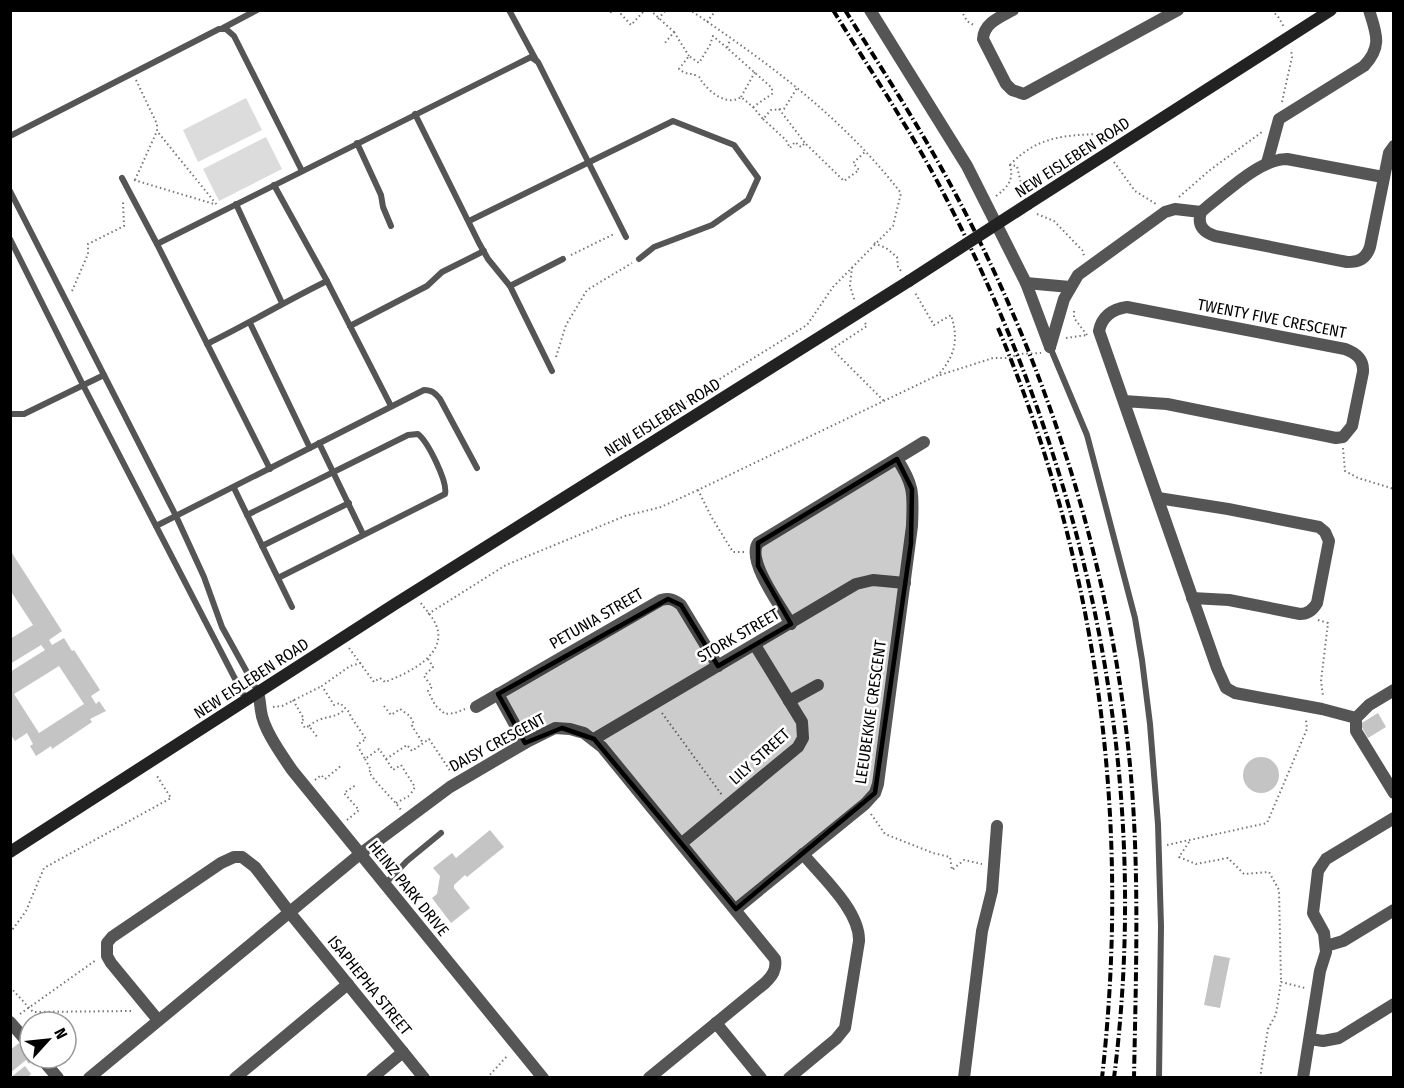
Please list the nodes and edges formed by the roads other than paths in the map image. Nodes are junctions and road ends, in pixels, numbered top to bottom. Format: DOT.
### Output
graph roads {
  1 [pos="257,10"];
  2 [pos="510,10"];
  3 [pos="870,10"];
  4 [pos="1013,10"];
  5 [pos="1178,10"];
  6 [pos="1331,10"];
  7 [pos="1369,10"];
  8 [pos="222,28"];
  9 [pos="536,60"];
  10 [pos="416,114"];
  11 [pos="10,136"];
  12 [pos="357,143"];
  13 [pos="1394,146"];
  14 [pos="589,162"];
  15 [pos="1267,163"];
  16 [pos="302,171"];
  17 [pos="1383,177"];
  18 [pos="122,178"];
  19 [pos="274,185"];
  20 [pos="10,191"];
  21 [pos="236,204"];
  22 [pos="1201,212"];
  23 [pos="469,221"];
  24 [pos="391,226"];
  25 [pos="626,237"];
  26 [pos="10,238"];
  27 [pos="157,244"];
  28 [pos="484,251"];
  29 [pos="563,259"];
  30 [pos="639,259"];
  31 [pos="327,281"];
  32 [pos="1026,284"];
  33 [pos="510,286"];
  34 [pos="1070,287"];
  35 [pos="282,303"];
  36 [pos="250,322"];
  37 [pos="350,326"];
  38 [pos="207,344"];
  39 [pos="1050,347"];
  40 [pos="552,371"];
  41 [pos="104,375"];
  42 [pos="82,385"];
  43 [pos="1124,400"];
  44 [pos="391,406"];
  45 [pos="10,414"];
  46 [pos="924,442"];
  47 [pos="319,443"];
  48 [pos="310,448"];
  49 [pos="897,459"];
  50 [pos="477,468"];
  51 [pos="270,469"];
  52 [pos="334,472"];
  53 [pos="234,488"];
  54 [pos="1158,498"];
  55 [pos="349,503"];
  56 [pos="247,515"];
  57 [pos="176,516"];
  58 [pos="156,526"];
  59 [pos="363,534"];
  60 [pos="262,546"];
  61 [pos="278,578"];
  62 [pos="905,583"];
  63 [pos="1192,598"];
  64 [pos="214,606"];
  65 [pos="292,607"];
  66 [pos="201,612"];
  67 [pos="791,624"];
  68 [pos="755,645"];
  69 [pos="718,666"];
  70 [pos="818,685"];
  71 [pos="1394,690"];
  72 [pos="498,694"];
  73 [pos="246,700"];
  74 [pos="789,701"];
  75 [pos="260,703"];
  76 [pos="476,707"];
  77 [pos="1356,718"];
  78 [pos="594,739"];
  79 [pos="525,742"];
  80 [pos="1394,793"];
  81 [pos="1394,818"];
  82 [pos="997,826"];
  83 [pos="441,833"];
  84 [pos="682,843"];
  85 [pos="10,852"];
  86 [pos="360,854"];
  87 [pos="803,854"];
  88 [pos="385,884"];
  89 [pos="736,909"];
  90 [pos="1394,910"];
  91 [pos="290,913"];
  92 [pos="1326,946"];
  93 [pos="348,984"];
  94 [pos="1394,1004"];
  95 [pos="158,1020"];
  96 [pos="716,1023"];
  97 [pos="1310,1040"];
  98 [pos="403,1052"];
  99 [pos="89,1077"];
  100 [pos="235,1077"];
  101 [pos="372,1077"];
  102 [pos="424,1077"];
  103 [pos="543,1077"];
  104 [pos="649,1077"];
  105 [pos="761,1077"];
  106 [pos="789,1077"];
  107 [pos="964,1077"];
  108 [pos="1159,1077"];
  109 [pos="1304,1077"];
  1 -- 8 [label="lane"];
  2 -- 9 [label="lane"];
  3 -- 32 [label="street"];
  4 -- 5 [label="street"];
  6 -- 75 [label="main road, NEW EISLEBEN ROAD, bridge"];
  7 -- 15 [label="street"];
  8 -- 11 [label="lane"];
  8 -- 16 [label="lane"];
  9 -- 10 [label="lane"];
  9 -- 14 [label="lane"];
  10 -- 12 [label="lane"];
  10 -- 23 [label="lane"];
  12 -- 16 [label="lane"];
  12 -- 24 [label="lane"];
  13 -- 17 [label="street"];
  14 -- 23 [label="lane"];
  14 -- 25 [label="lane"];
  14 -- 30 [label="lane"];
  15 -- 17 [label="street"];
  15 -- 22 [label="street"];
  16 -- 19 [label="lane"];
  17 -- 22 [label="street"];
  18 -- 27 [label="lane"];
  19 -- 21 [label="lane"];
  19 -- 31 [label="lane"];
  20 -- 41 [label="lane"];
  21 -- 27 [label="lane"];
  21 -- 35 [label="lane"];
  22 -- 34 [label="street"];
  23 -- 28 [label="lane"];
  26 -- 42 [label="lane"];
  27 -- 38 [label="lane"];
  28 -- 33 [label="lane"];
  28 -- 37 [label="lane"];
  29 -- 33 [label="lane"];
  31 -- 35 [label="lane"];
  31 -- 37 [label="lane"];
  32 -- 34 [label="street"];
  32 -- 39 [label="street"];
  33 -- 40 [label="lane"];
  34 -- 39 [label="street"];
  35 -- 36 [label="lane"];
  36 -- 38 [label="lane"];
  36 -- 48 [label="lane"];
  37 -- 44 [label="lane"];
  38 -- 51 [label="lane"];
  39 -- 108 [label="lane"];
  41 -- 42 [label="lane"];
  41 -- 57 [label="lane"];
  42 -- 45 [label="lane"];
  42 -- 58 [label="lane"];
  43 -- 43 [label="street, TWENTY FIVE CRESCENT"];
  43 -- 54 [label="street"];
  44 -- 47 [label="lane"];
  44 -- 50 [label="lane"];
  46 -- 49 [label="street"];
  47 -- 48 [label="lane"];
  47 -- 52 [label="lane"];
  48 -- 51 [label="lane"];
  49 -- 62 [label="street, LEEUBEKKIE CRESCENT"];
  49 -- 67 [label="street"];
  51 -- 53 [label="lane"];
  52 -- 55 [label="lane"];
  52 -- 56 [label="lane"];
  52 -- 59 [label="lane"];
  53 -- 56 [label="lane"];
  53 -- 57 [label="lane"];
  54 -- 63 [label="street"];
  54 -- 63 [label="street"];
  55 -- 59 [label="lane"];
  55 -- 60 [label="lane"];
  56 -- 60 [label="lane"];
  57 -- 58 [label="lane"];
  57 -- 64 [label="lane"];
  58 -- 66 [label="lane"];
  59 -- 61 [label="lane"];
  60 -- 61 [label="lane"];
  61 -- 65 [label="lane"];
  62 -- 67 [label="street, STORK STREET"];
  62 -- 87 [label="street, LEEUBEKKIE CRESCENT"];
  63 -- 77 [label="street"];
  64 -- 66 [label="lane"];
  64 -- 75 [label="lane"];
  66 -- 73 [label="lane"];
  67 -- 68 [label="street, STORK STREET"];
  68 -- 69 [label="street, STORK STREET"];
  68 -- 74 [label="street, LILY STREET"];
  69 -- 72 [label="street, PETUNIA STREET"];
  69 -- 78 [label="street, STORK STREET"];
  70 -- 74 [label="street"];
  71 -- 77 [label="street"];
  72 -- 76 [label="street, PETUNIA STREET"];
  72 -- 79 [label="street"];
  73 -- 75 [label="main road, NEW EISLEBEN ROAD"];
  73 -- 75 [label="street, HEINZ PARK DRIVE"];
  73 -- 85 [label="main road, NEW EISLEBEN ROAD"];
  74 -- 84 [label="street, LILY STREET"];
  75 -- 86 [label="street, HEINZ PARK DRIVE"];
  77 -- 80 [label="street"];
  78 -- 79 [label="street, DAISY CRESCENT"];
  78 -- 84 [label="street, DAISY CRESCENT"];
  79 -- 86 [label="street, DAISY CRESCENT"];
  81 -- 92 [label="street"];
  82 -- 107 [label="street"];
  83 -- 88 [label="lane"];
  84 -- 89 [label="street, DAISY CRESCENT"];
  86 -- 88 [label="street, HEINZ PARK DRIVE"];
  86 -- 91 [label="street, DAISY CRESCENT"];
  87 -- 89 [label="street, LEEUBEKKIE CRESCENT"];
  87 -- 106 [label="street"];
  88 -- 103 [label="street, HEINZ PARK DRIVE"];
  89 -- 96 [label="street, DAISY CRESCENT"];
  90 -- 92 [label="street"];
  91 -- 93 [label="street, ISAPHEPHA STREET"];
  91 -- 95 [label="street, DAISY CRESCENT"];
  91 -- 95 [label="street, ISAPHEPHA STREET"];
  92 -- 97 [label="street"];
  93 -- 98 [label="street, ISAPHEPHA STREET"];
  93 -- 100 [label="street"];
  94 -- 97 [label="street"];
  95 -- 99 [label="street, DAISY CRESCENT"];
  96 -- 104 [label="street, DAISY CRESCENT"];
  96 -- 105 [label="street"];
  97 -- 109 [label="street"];
  98 -- 101 [label="street"];
  98 -- 102 [label="street, ISAPHEPHA STREET"];
}
